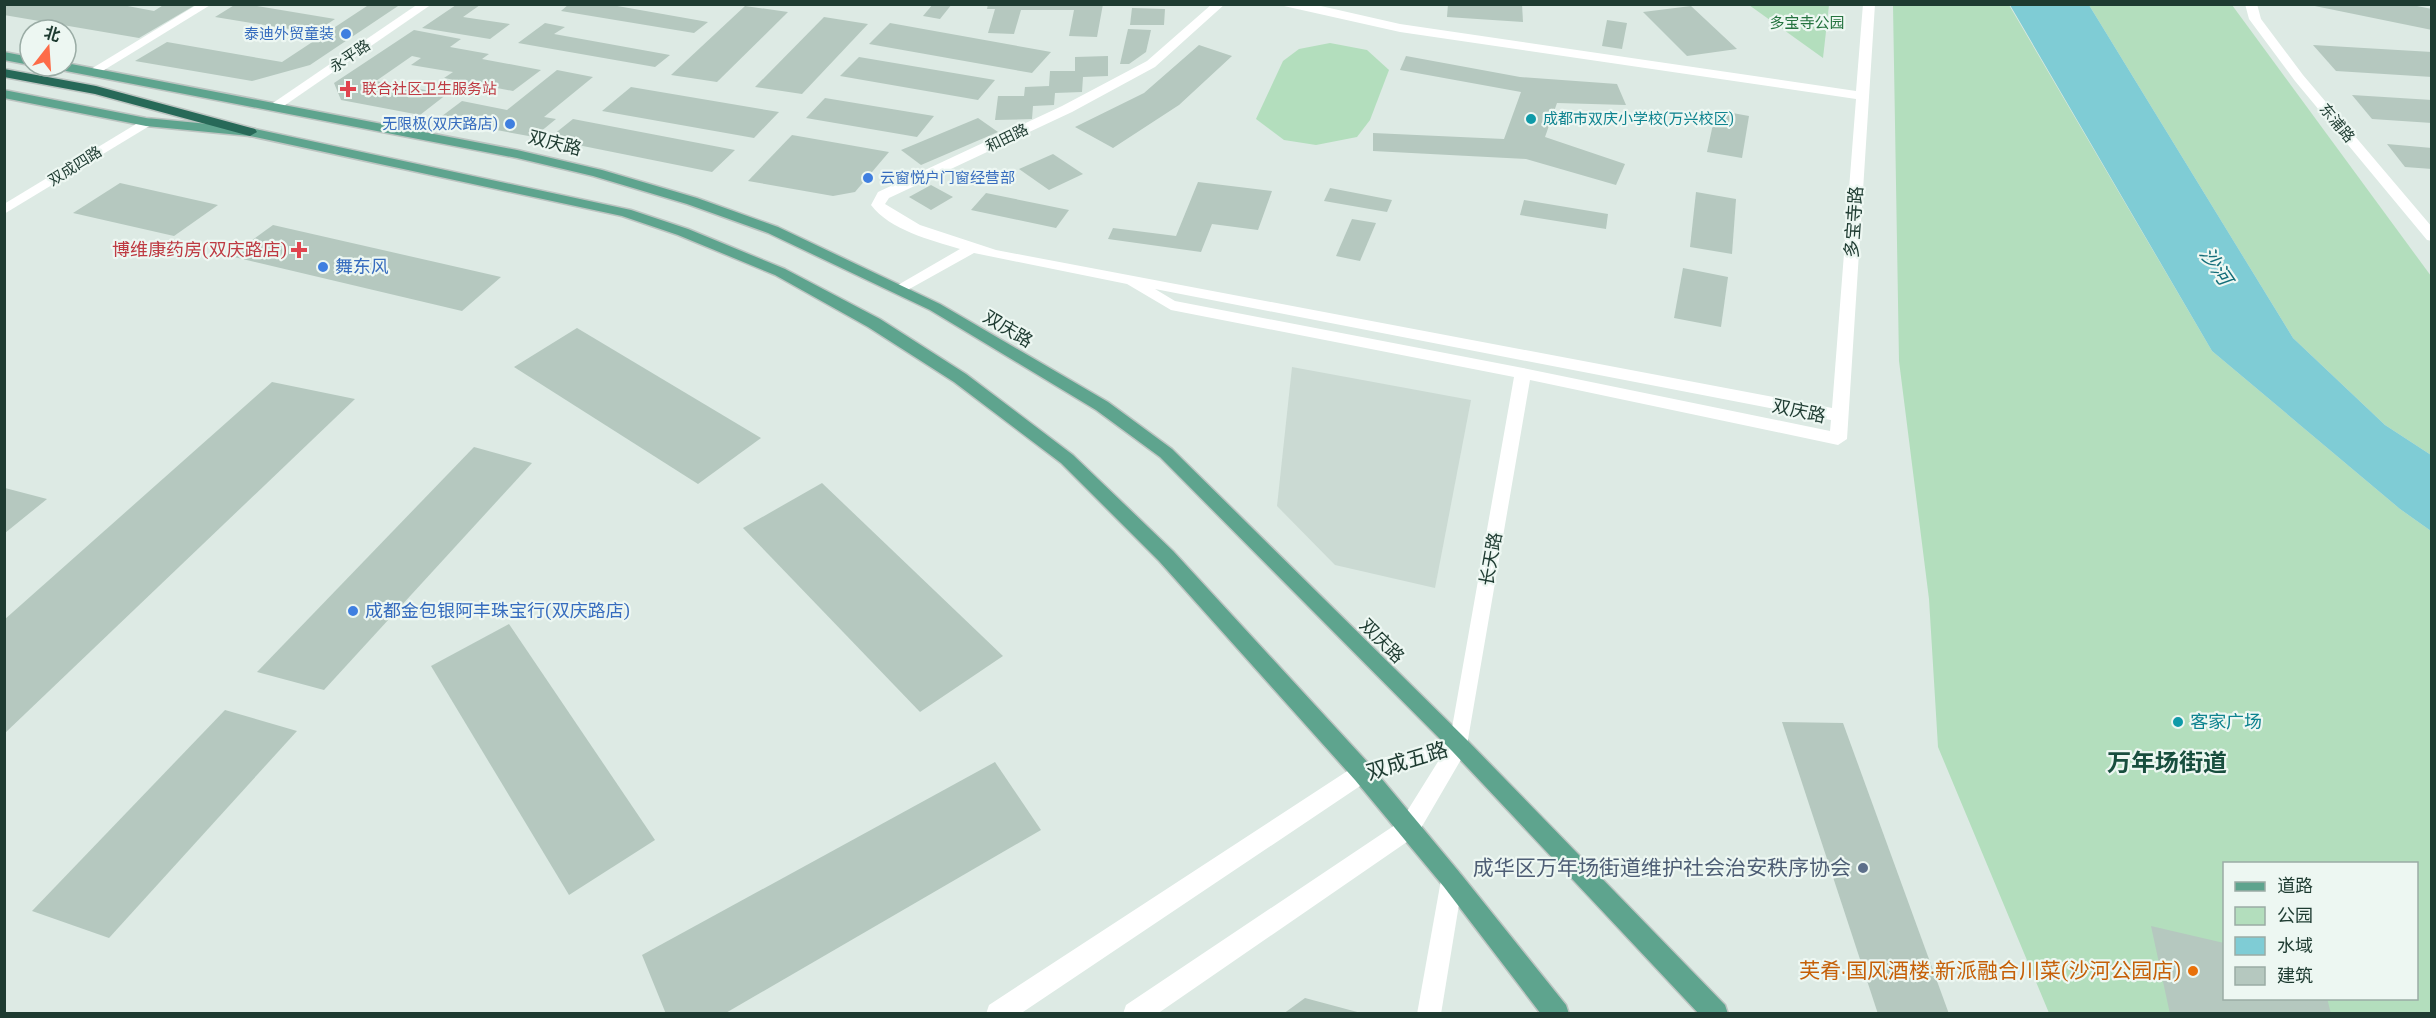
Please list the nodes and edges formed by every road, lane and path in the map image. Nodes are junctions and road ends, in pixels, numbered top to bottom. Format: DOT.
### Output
graph roads {
  1 [pos="207,4"];
  2 [pos="427,4"];
  3 [pos="1220,4"];
  4 [pos="1280,4"];
  5 [pos="1869,4"];
  6 [pos="2251,4"];
  7 [pos="78,69"];
  8 [pos="92,72"];
  9 [pos="4,73"];
  10 [pos="4,94"];
  11 [pos="1863,96"];
  12 [pos="273,107"];
  13 [pos="146,122"];
  14 [pos="250,132"];
  15 [pos="4,210"];
  16 [pos="2432,237"];
  17 [pos="972,248"];
  18 [pos="1122,277"];
  19 [pos="899,289"];
  20 [pos="1523,373"];
  21 [pos="1841,416"];
  22 [pos="1838,439"];
  23 [pos="1459,745"];
  24 [pos="1363,773"];
  25 [pos="1409,828"];
  26 [pos="1452,880"];
  27 [pos="998,1014"];
  28 [pos="1135,1014"];
  29 [pos="1429,1014"];
  30 [pos="1557,1014"];
  31 [pos="1716,1014"];
  1 -- 8 [label="street"];
  2 -- 12 [label="street, 永平路"];
  3 -- 17 [label="street, 和田路"];
  4 -- 11 [label="street"];
  5 -- 11 [label="street, 多宝寺路"];
  6 -- 16 [label="street, 东浦路"];
  7 -- 8 [label="main road, 双庆路"];
  8 -- 12 [label="main road, 双庆路"];
  9 -- 14 [label="highway"];
  10 -- 13 [label="main road"];
  11 -- 21 [label="street, 多宝寺路"];
  12 -- 19 [label="main road, 双庆路"];
  13 -- 14 [label="main road"];
  13 -- 15 [label="street, 双成四路"];
  14 -- 24 [label="main road"];
  17 -- 18 [label="street, 双庆路"];
  17 -- 19 [label="street"];
  18 -- 20 [label="street, 双庆路"];
  18 -- 21 [label="street, 双庆路"];
  19 -- 23 [label="main road, 双庆路"];
  20 -- 22 [label="street, 双庆路"];
  20 -- 23 [label="street, 长天路"];
  21 -- 22 [label="street, 多宝寺路"];
  23 -- 24 [label="street, 双成五路"];
  23 -- 25 [label="street, 双成五路"];
  23 -- 31 [label="main road, 双庆路"];
  24 -- 25 [label="main road"];
  24 -- 27 [label="street, 双成五路"];
  25 -- 26 [label="main road"];
  25 -- 28 [label="street, 双成五路"];
  26 -- 29 [label="street"];
  26 -- 30 [label="main road"];
}
